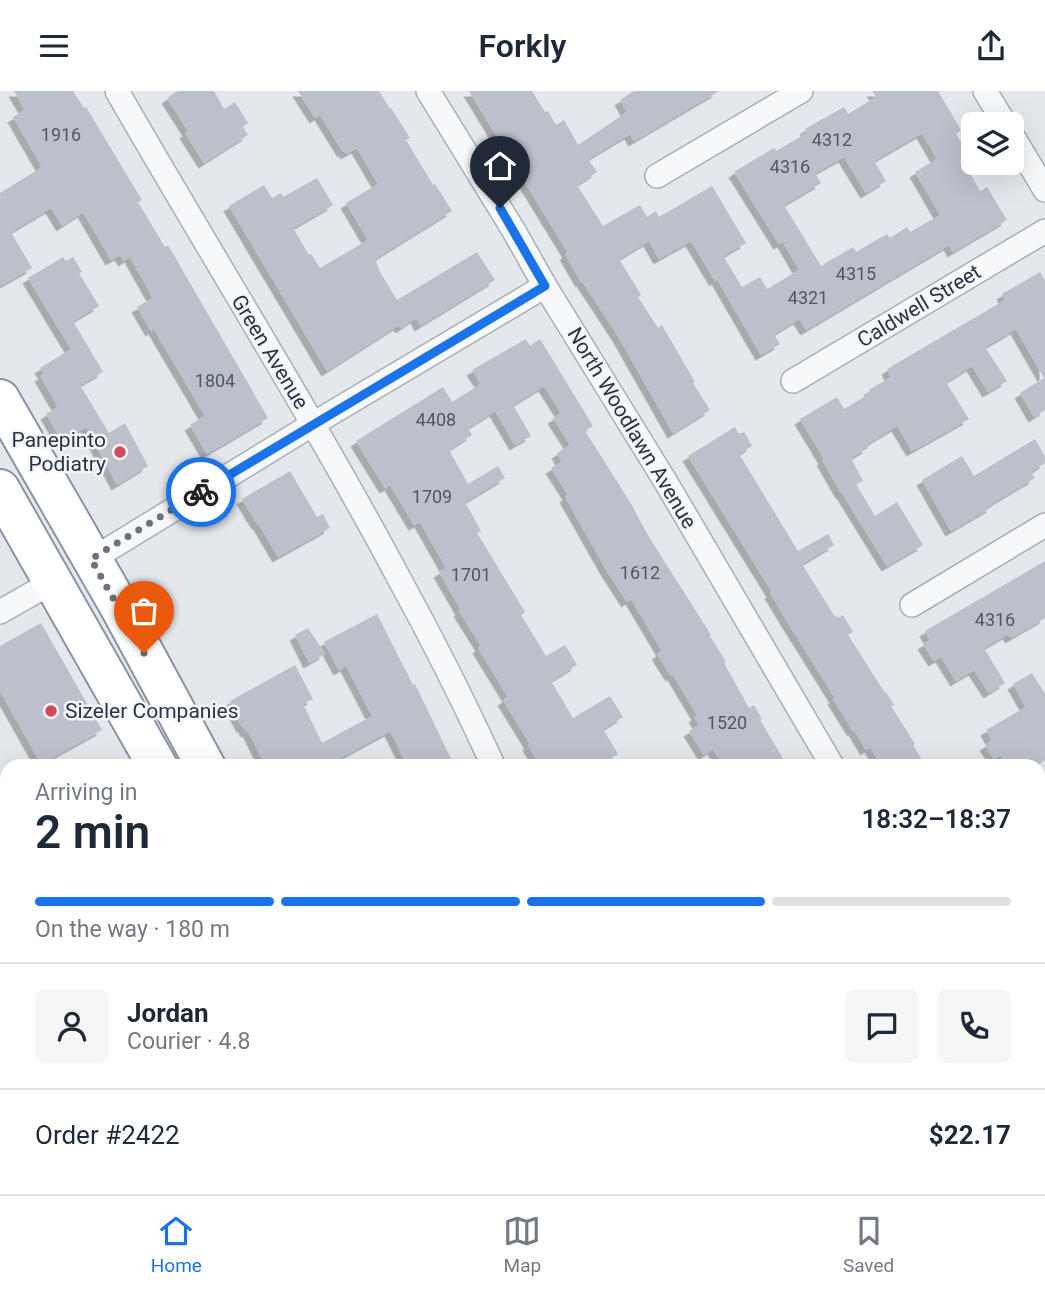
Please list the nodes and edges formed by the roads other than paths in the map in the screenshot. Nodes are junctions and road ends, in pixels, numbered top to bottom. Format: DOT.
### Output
graph roads {
  1 [pos="117,91"];
  2 [pos="428,91"];
  3 [pos="801,91"];
  4 [pos="985,91"];
  5 [pos="998,112"];
  6 [pos="1024,155"];
  7 [pos="657,176"];
  8 [pos="1045,190"];
  9 [pos="1045,231"];
  10 [pos="545,286"];
  11 [pos="793,381"];
  12 [pos="0,399"];
  13 [pos="313,424"];
  14 [pos="5,498"];
  15 [pos="1045,525"];
  16 [pos="91,559"];
  17 [pos="54,581"];
  18 [pos="912,605"];
  19 [pos="0,612"];
  20 [pos="134,633"];
  21 [pos="154,759"];
  22 [pos="202,759"];
  23 [pos="490,759"];
  24 [pos="828,759"];
  1 -- 13 [label="street, Green Avenue"];
  2 -- 10 [label="street, North Woodlawn Avenue"];
  3 -- 7 [label="street"];
  4 -- 5 [label="street"];
  6 -- 8 [label="street"];
  9 -- 11 [label="street, Caldwell Street"];
  10 -- 13 [label="street"];
  10 -- 24 [label="street, North Woodlawn Avenue"];
  12 -- 16 [label="highway"];
  13 -- 16 [label="street"];
  13 -- 23 [label="street, Green Avenue"];
  14 -- 16 [label="highway"];
  14 -- 17 [label="highway"];
  15 -- 18 [label="street"];
  16 -- 20 [label="highway"];
  17 -- 19 [label="street"];
  17 -- 20 [label="highway"];
  17 -- 21 [label="highway"];
  20 -- 22 [label="highway"];
}
